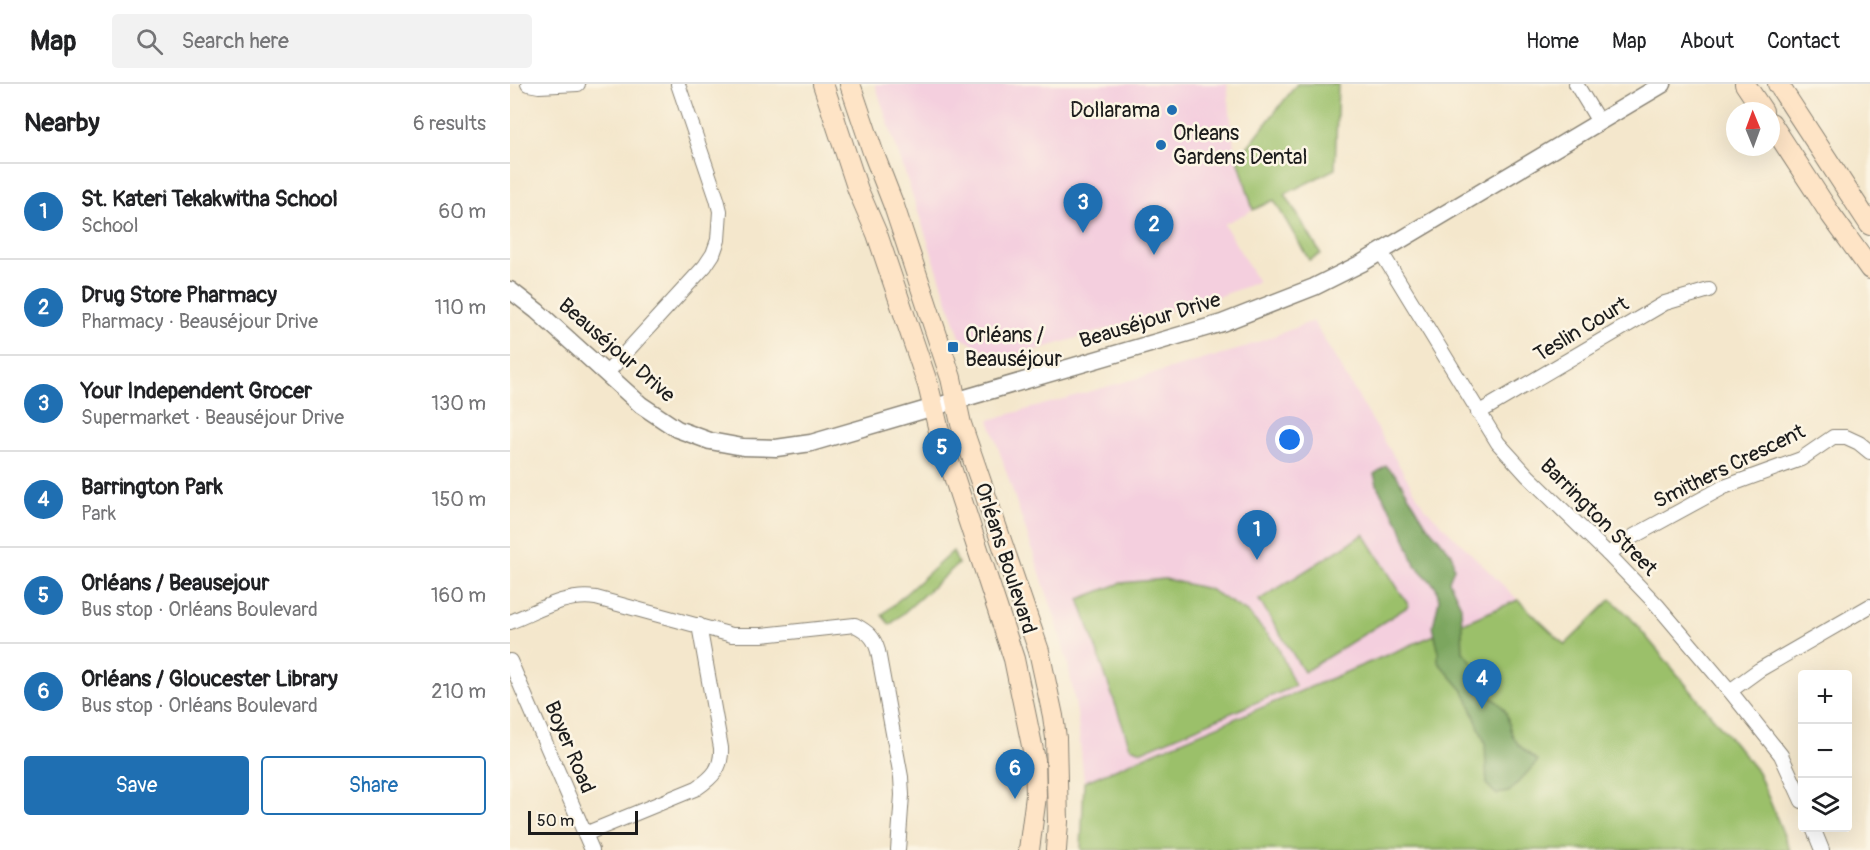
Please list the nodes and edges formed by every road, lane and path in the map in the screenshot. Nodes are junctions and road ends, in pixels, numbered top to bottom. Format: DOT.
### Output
graph roads {
  1 [pos="528,84"];
  2 [pos="578,84"];
  3 [pos="678,84"];
  4 [pos="824,84"];
  5 [pos="850,84"];
  6 [pos="1576,84"];
  7 [pos="1663,84"];
  8 [pos="1745,84"];
  9 [pos="1778,84"];
  10 [pos="1757,102"];
  11 [pos="1599,122"];
  12 [pos="1780,137"];
  13 [pos="1870,225"];
  14 [pos="1381,252"];
  15 [pos="1870,268"];
  16 [pos="510,290"];
  17 [pos="1709,290"];
  18 [pos="606,374"];
  19 [pos="956,401"];
  20 [pos="933,408"];
  21 [pos="1478,413"];
  22 [pos="1870,452"];
  23 [pos="1608,554"];
  24 [pos="1870,606"];
  25 [pos="510,622"];
  26 [pos="699,625"];
  27 [pos="510,661"];
  28 [pos="1730,691"];
  29 [pos="1798,791"];
  30 [pos="1035,819"];
  31 [pos="1058,822"];
  32 [pos="1815,832"];
  33 [pos="585,834"];
  34 [pos="592,850"];
  35 [pos="898,850"];
  36 [pos="1029,850"];
  37 [pos="1056,850"];
  38 [pos="1822,850"];
  1 -- 2 [label="street"];
  3 -- 18 [label="street"];
  4 -- 20 [label="main road, Orléans Boulevard"];
  5 -- 19 [label="main road, Orléans Boulevard"];
  6 -- 11 [label="street"];
  7 -- 11 [label="street, Beauséjour Drive"];
  8 -- 10 [label="main road"];
  9 -- 13 [label="main road"];
  11 -- 14 [label="street, Beauséjour Drive"];
  12 -- 15 [label="main road"];
  14 -- 19 [label="street, Beauséjour Drive"];
  14 -- 21 [label="street, Barrington Street"];
  16 -- 18 [label="street, Beauséjour Drive"];
  17 -- 21 [label="street, Teslin Court"];
  18 -- 20 [label="street, Beauséjour Drive"];
  19 -- 20 [label="street, Beauséjour Drive"];
  19 -- 31 [label="main road, Orléans Boulevard"];
  20 -- 30 [label="main road, Orléans Boulevard"];
  21 -- 23 [label="street, Barrington Street"];
  22 -- 23 [label="street, Smithers Crescent"];
  23 -- 28 [label="street, Barrington Street"];
  24 -- 28 [label="street"];
  25 -- 26 [label="street"];
  26 -- 33 [label="street"];
  26 -- 35 [label="street"];
  27 -- 33 [label="street, Boyer Road"];
  28 -- 29 [label="street, Barrington Street"];
  30 -- 31 [label="main road"];
  30 -- 36 [label="main road, Orléans Boulevard"];
  31 -- 37 [label="main road, Orléans Boulevard"];
  32 -- 38 [label="street"];
  33 -- 34 [label="street, Boyer Road"];
}
